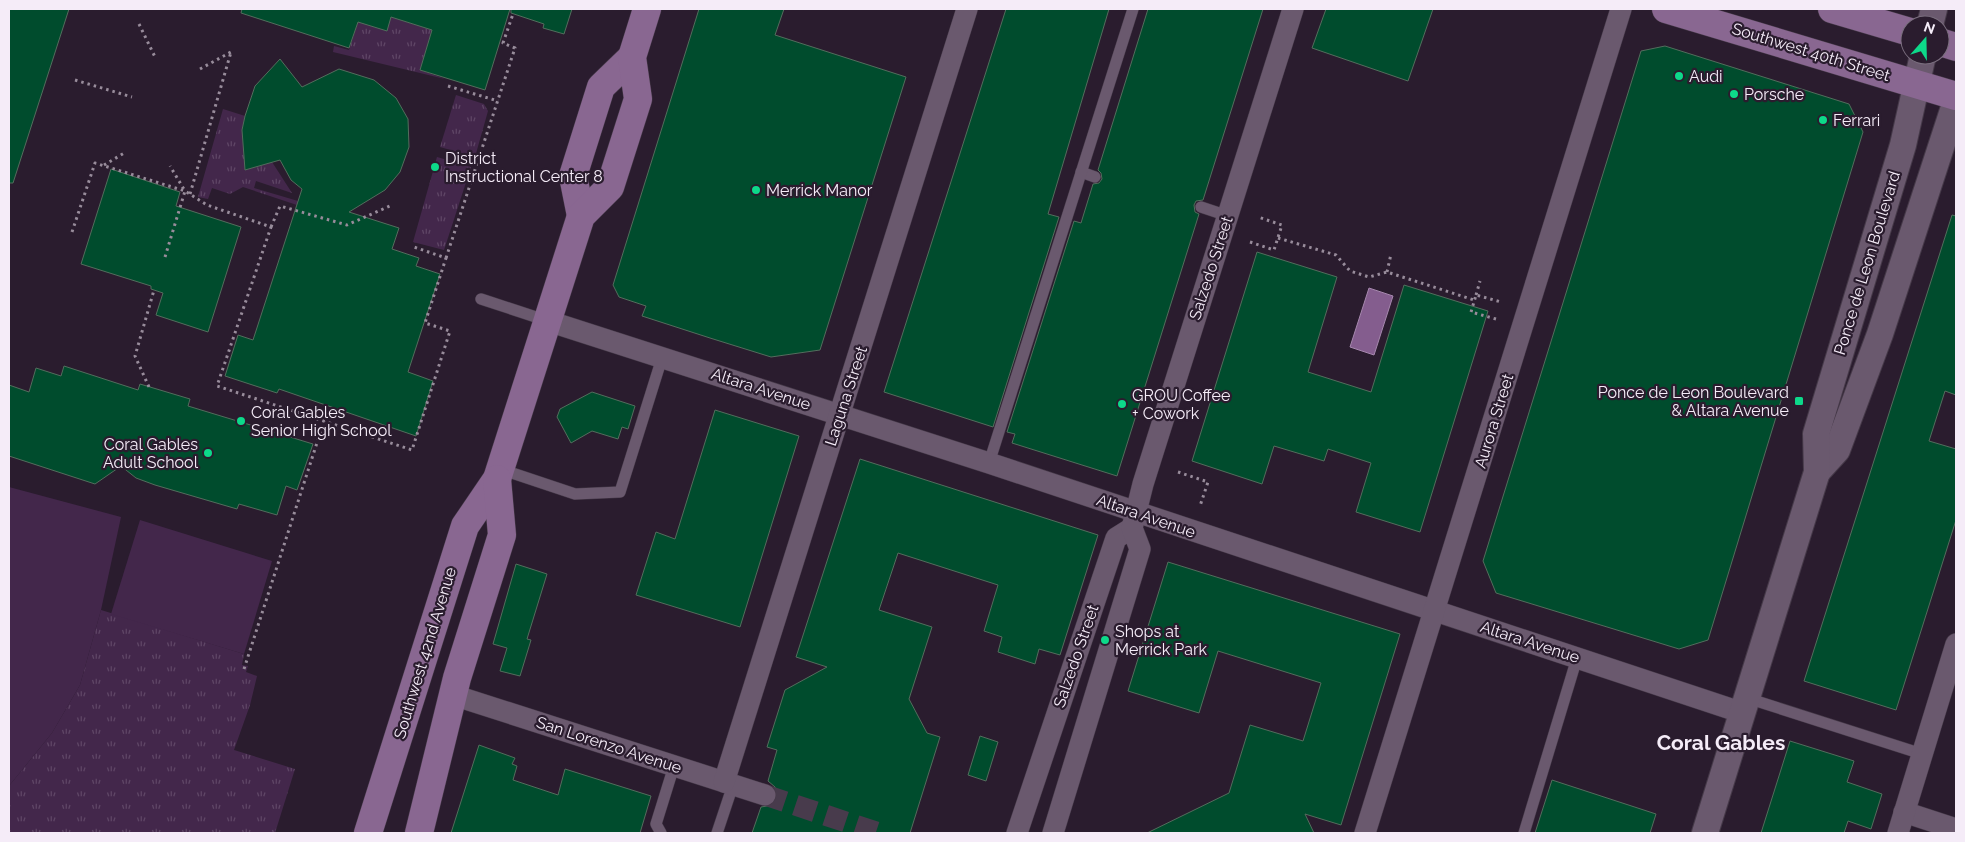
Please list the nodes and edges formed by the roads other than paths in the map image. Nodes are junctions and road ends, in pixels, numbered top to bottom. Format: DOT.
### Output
graph roads {
  1 [pos="647,9"];
  2 [pos="967,9"];
  3 [pos="1133,9"];
  4 [pos="1293,9"];
  5 [pos="1622,9"];
  6 [pos="1666,9"];
  7 [pos="1832,9"];
  8 [pos="1900,29"];
  9 [pos="632,57"];
  10 [pos="1921,65"];
  11 [pos="1916,84"];
  12 [pos="1956,96"];
  13 [pos="1956,101"];
  14 [pos="1081,172"];
  15 [pos="1095,177"];
  16 [pos="1201,207"];
  17 [pos="581,216"];
  18 [pos="1228,216"];
  19 [pos="481,299"];
  20 [pos="548,321"];
  21 [pos="662,358"];
  22 [pos="840,415"];
  23 [pos="988,463"];
  24 [pos="1818,472"];
  25 [pos="498,474"];
  26 [pos="1134,520"];
  27 [pos="1434,610"];
  28 [pos="1956,644"];
  29 [pos="1577,658"];
  30 [pos="452,694"];
  31 [pos="1745,705"];
  32 [pos="1922,754"];
  33 [pos="1040,763"];
  34 [pos="674,766"];
  35 [pos="1072,774"];
  36 [pos="729,784"];
  37 [pos="765,795"];
  38 [pos="1904,812"];
  39 [pos="1956,829"];
  40 [pos="368,833"];
  41 [pos="419,833"];
  42 [pos="661,833"];
  43 [pos="717,833"];
  44 [pos="1017,833"];
  45 [pos="1053,833"];
  46 [pos="1365,833"];
  47 [pos="1524,833"];
  48 [pos="1705,833"];
  49 [pos="1898,833"];
  1 -- 9 [label="main road, Southwest 42nd Avenue"];
  2 -- 22 [label="street, Laguna Street"];
  3 -- 14 [label="lane"];
  4 -- 18 [label="street, Salzedo Street"];
  5 -- 27 [label="street, Aurora Street"];
  6 -- 11 [label="main road, Southwest 40th Street"];
  7 -- 8 [label="main road"];
  9 -- 17 [label="main road, Southwest 42nd Avenue"];
  9 -- 17 [label="main road, Southwest 42nd Avenue"];
  10 -- 11 [label="street, Ponce de Leon Boulevard"];
  11 -- 12 [label="main road, Southwest 40th Street"];
  11 -- 24 [label="street, Ponce de Leon Boulevard"];
  13 -- 24 [label="street, Ponce de Leon Boulevard"];
  14 -- 15 [label="lane"];
  14 -- 23 [label="lane"];
  16 -- 18 [label="lane"];
  17 -- 20 [label="main road, Southwest 42nd Avenue"];
  18 -- 26 [label="street, Salzedo Street"];
  19 -- 20 [label="lane"];
  20 -- 21 [label="street, Altara Avenue"];
  20 -- 25 [label="main road, Southwest 42nd Avenue"];
  21 -- 22 [label="street, Altara Avenue"];
  21 -- 25 [label="lane"];
  22 -- 23 [label="street, Altara Avenue"];
  22 -- 36 [label="street, Laguna Street"];
  23 -- 26 [label="street, Altara Avenue"];
  24 -- 31 [label="street, Ponce de Leon Boulevard"];
  25 -- 30 [label="main road, Southwest 42nd Avenue"];
  25 -- 40 [label="main road, Southwest 42nd Avenue"];
  26 -- 27 [label="street, Altara Avenue"];
  26 -- 33 [label="street, Salzedo Street"];
  26 -- 35 [label="street, Salzedo Street"];
  27 -- 29 [label="street, Altara Avenue"];
  27 -- 46 [label="street, Aurora Street"];
  28 -- 32 [label="street"];
  29 -- 31 [label="street, Altara Avenue"];
  29 -- 47 [label="lane"];
  30 -- 34 [label="street, San Lorenzo Avenue"];
  30 -- 41 [label="main road, Southwest 42nd Avenue"];
  31 -- 32 [label="lane"];
  31 -- 48 [label="street, Ponce de Leon Boulevard"];
  32 -- 38 [label="street"];
  33 -- 35 [label="street"];
  33 -- 44 [label="street, Salzedo Street"];
  34 -- 36 [label="street, San Lorenzo Avenue"];
  34 -- 42 [label="lane"];
  35 -- 45 [label="street, Salzedo Street"];
  36 -- 37 [label="street, San Lorenzo Avenue"];
  36 -- 43 [label="lane"];
  38 -- 39 [label="street"];
  38 -- 49 [label="street"];
}
